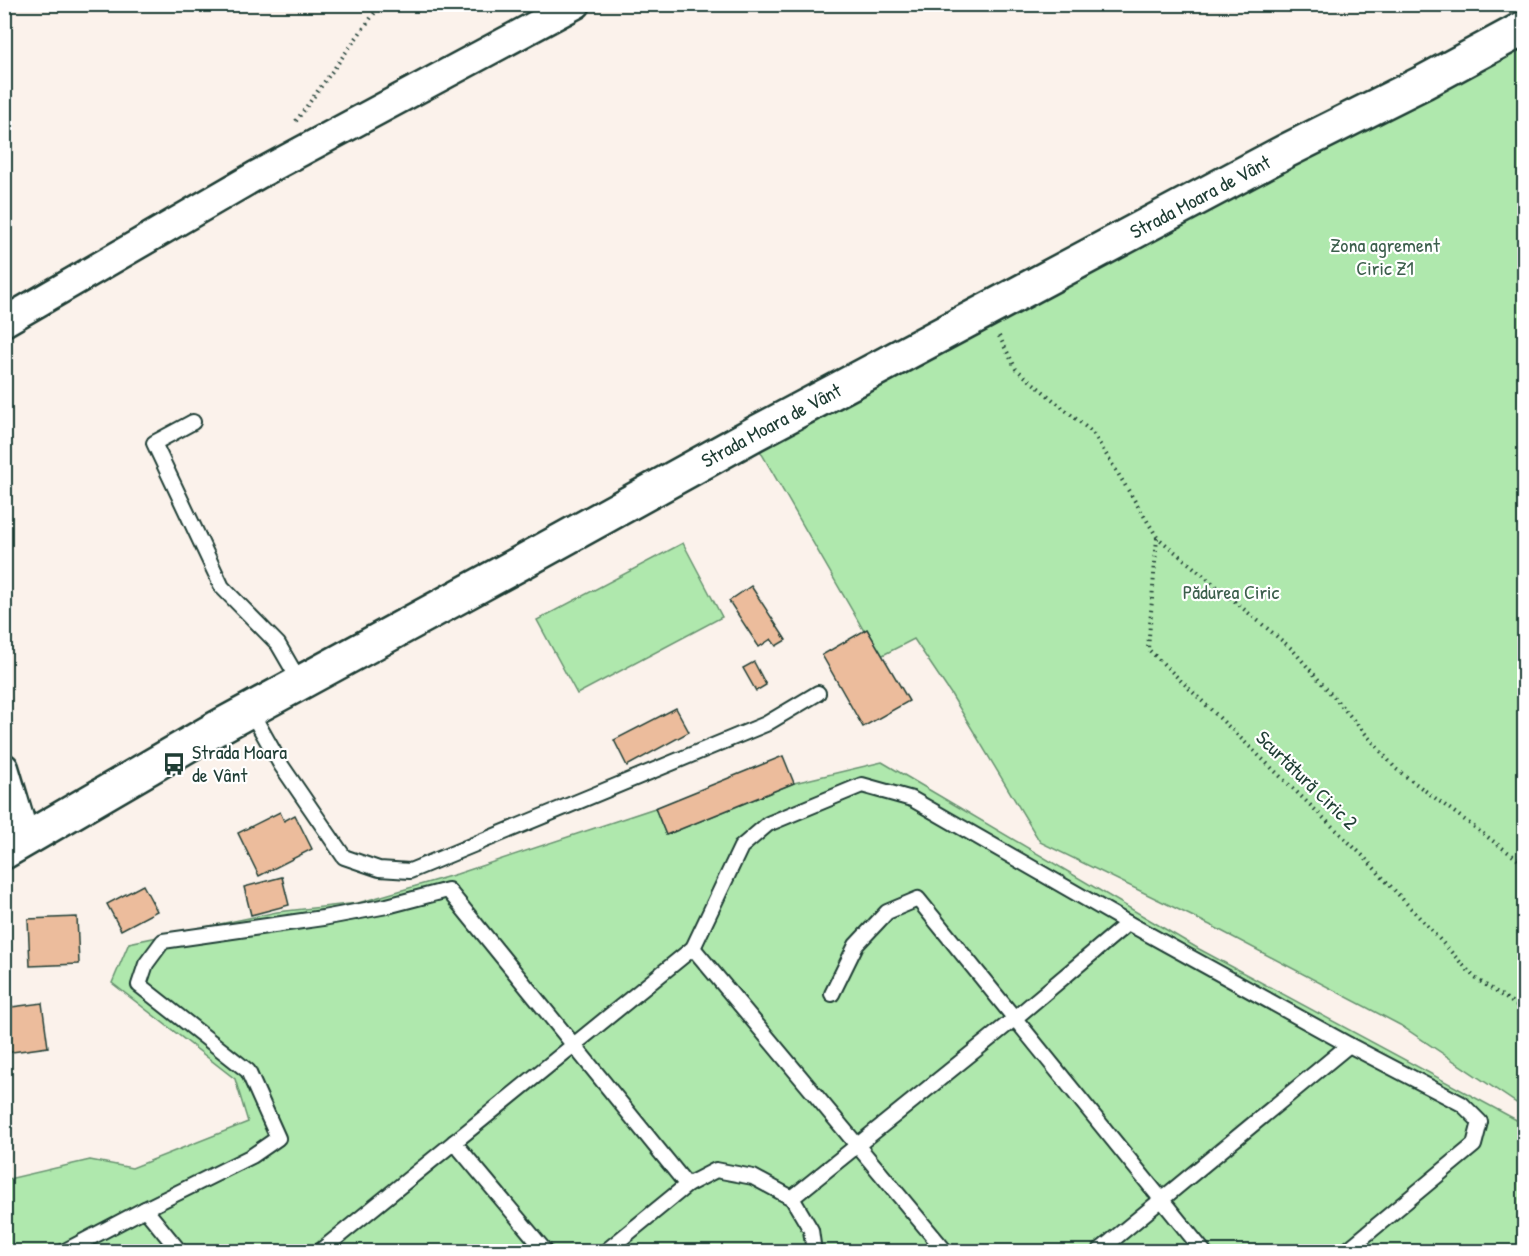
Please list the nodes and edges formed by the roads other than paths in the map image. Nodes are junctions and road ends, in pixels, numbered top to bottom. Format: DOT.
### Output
graph roads {
  1 [pos="576,4"];
  2 [pos="1524,28"];
  3 [pos="4,322"];
  4 [pos="193,422"];
  5 [pos="300,682"];
  6 [pos="818,693"];
  7 [pos="250,710"];
  8 [pos="4,768"];
  9 [pos="15,845"];
  10 [pos="1128,923"];
  11 [pos="693,948"];
  12 [pos="832,994"];
  13 [pos="1014,1019"];
  14 [pos="573,1045"];
  15 [pos="1349,1045"];
  16 [pos="454,1142"];
  17 [pos="858,1146"];
  18 [pos="687,1185"];
  19 [pos="792,1198"];
  20 [pos="1162,1199"];
  21 [pos="145,1209"];
  22 [pos="63,1251"];
  23 [pos="180,1251"];
  24 [pos="319,1251"];
  25 [pos="546,1251"];
  26 [pos="605,1251"];
  27 [pos="814,1251"];
  28 [pos="946,1251"];
  29 [pos="1098,1251"];
  30 [pos="1204,1251"];
  31 [pos="1346,1251"];
  1 -- 3 [label="street"];
  2 -- 5 [label="main road, Strada Moara de Vânt"];
  4 -- 5 [label="lane"];
  5 -- 7 [label="main road, Strada Moara de Vânt"];
  6 -- 7 [label="lane"];
  7 -- 9 [label="main road, Strada Moara de Vânt"];
  8 -- 9 [label="street, Strada Moara de Vânt"];
  10 -- 11 [label="lane"];
  10 -- 13 [label="lane"];
  10 -- 15 [label="lane"];
  11 -- 14 [label="lane"];
  11 -- 17 [label="lane"];
  12 -- 13 [label="lane"];
  13 -- 17 [label="lane"];
  13 -- 20 [label="lane"];
  14 -- 16 [label="lane"];
  14 -- 18 [label="lane"];
  14 -- 21 [label="lane"];
  15 -- 20 [label="lane"];
  15 -- 31 [label="lane"];
  16 -- 24 [label="lane"];
  16 -- 25 [label="lane"];
  17 -- 19 [label="lane"];
  17 -- 28 [label="lane"];
  18 -- 19 [label="lane"];
  18 -- 26 [label="lane"];
  19 -- 27 [label="lane"];
  20 -- 29 [label="lane"];
  20 -- 30 [label="lane"];
  21 -- 22 [label="lane"];
  21 -- 23 [label="lane"];
}
